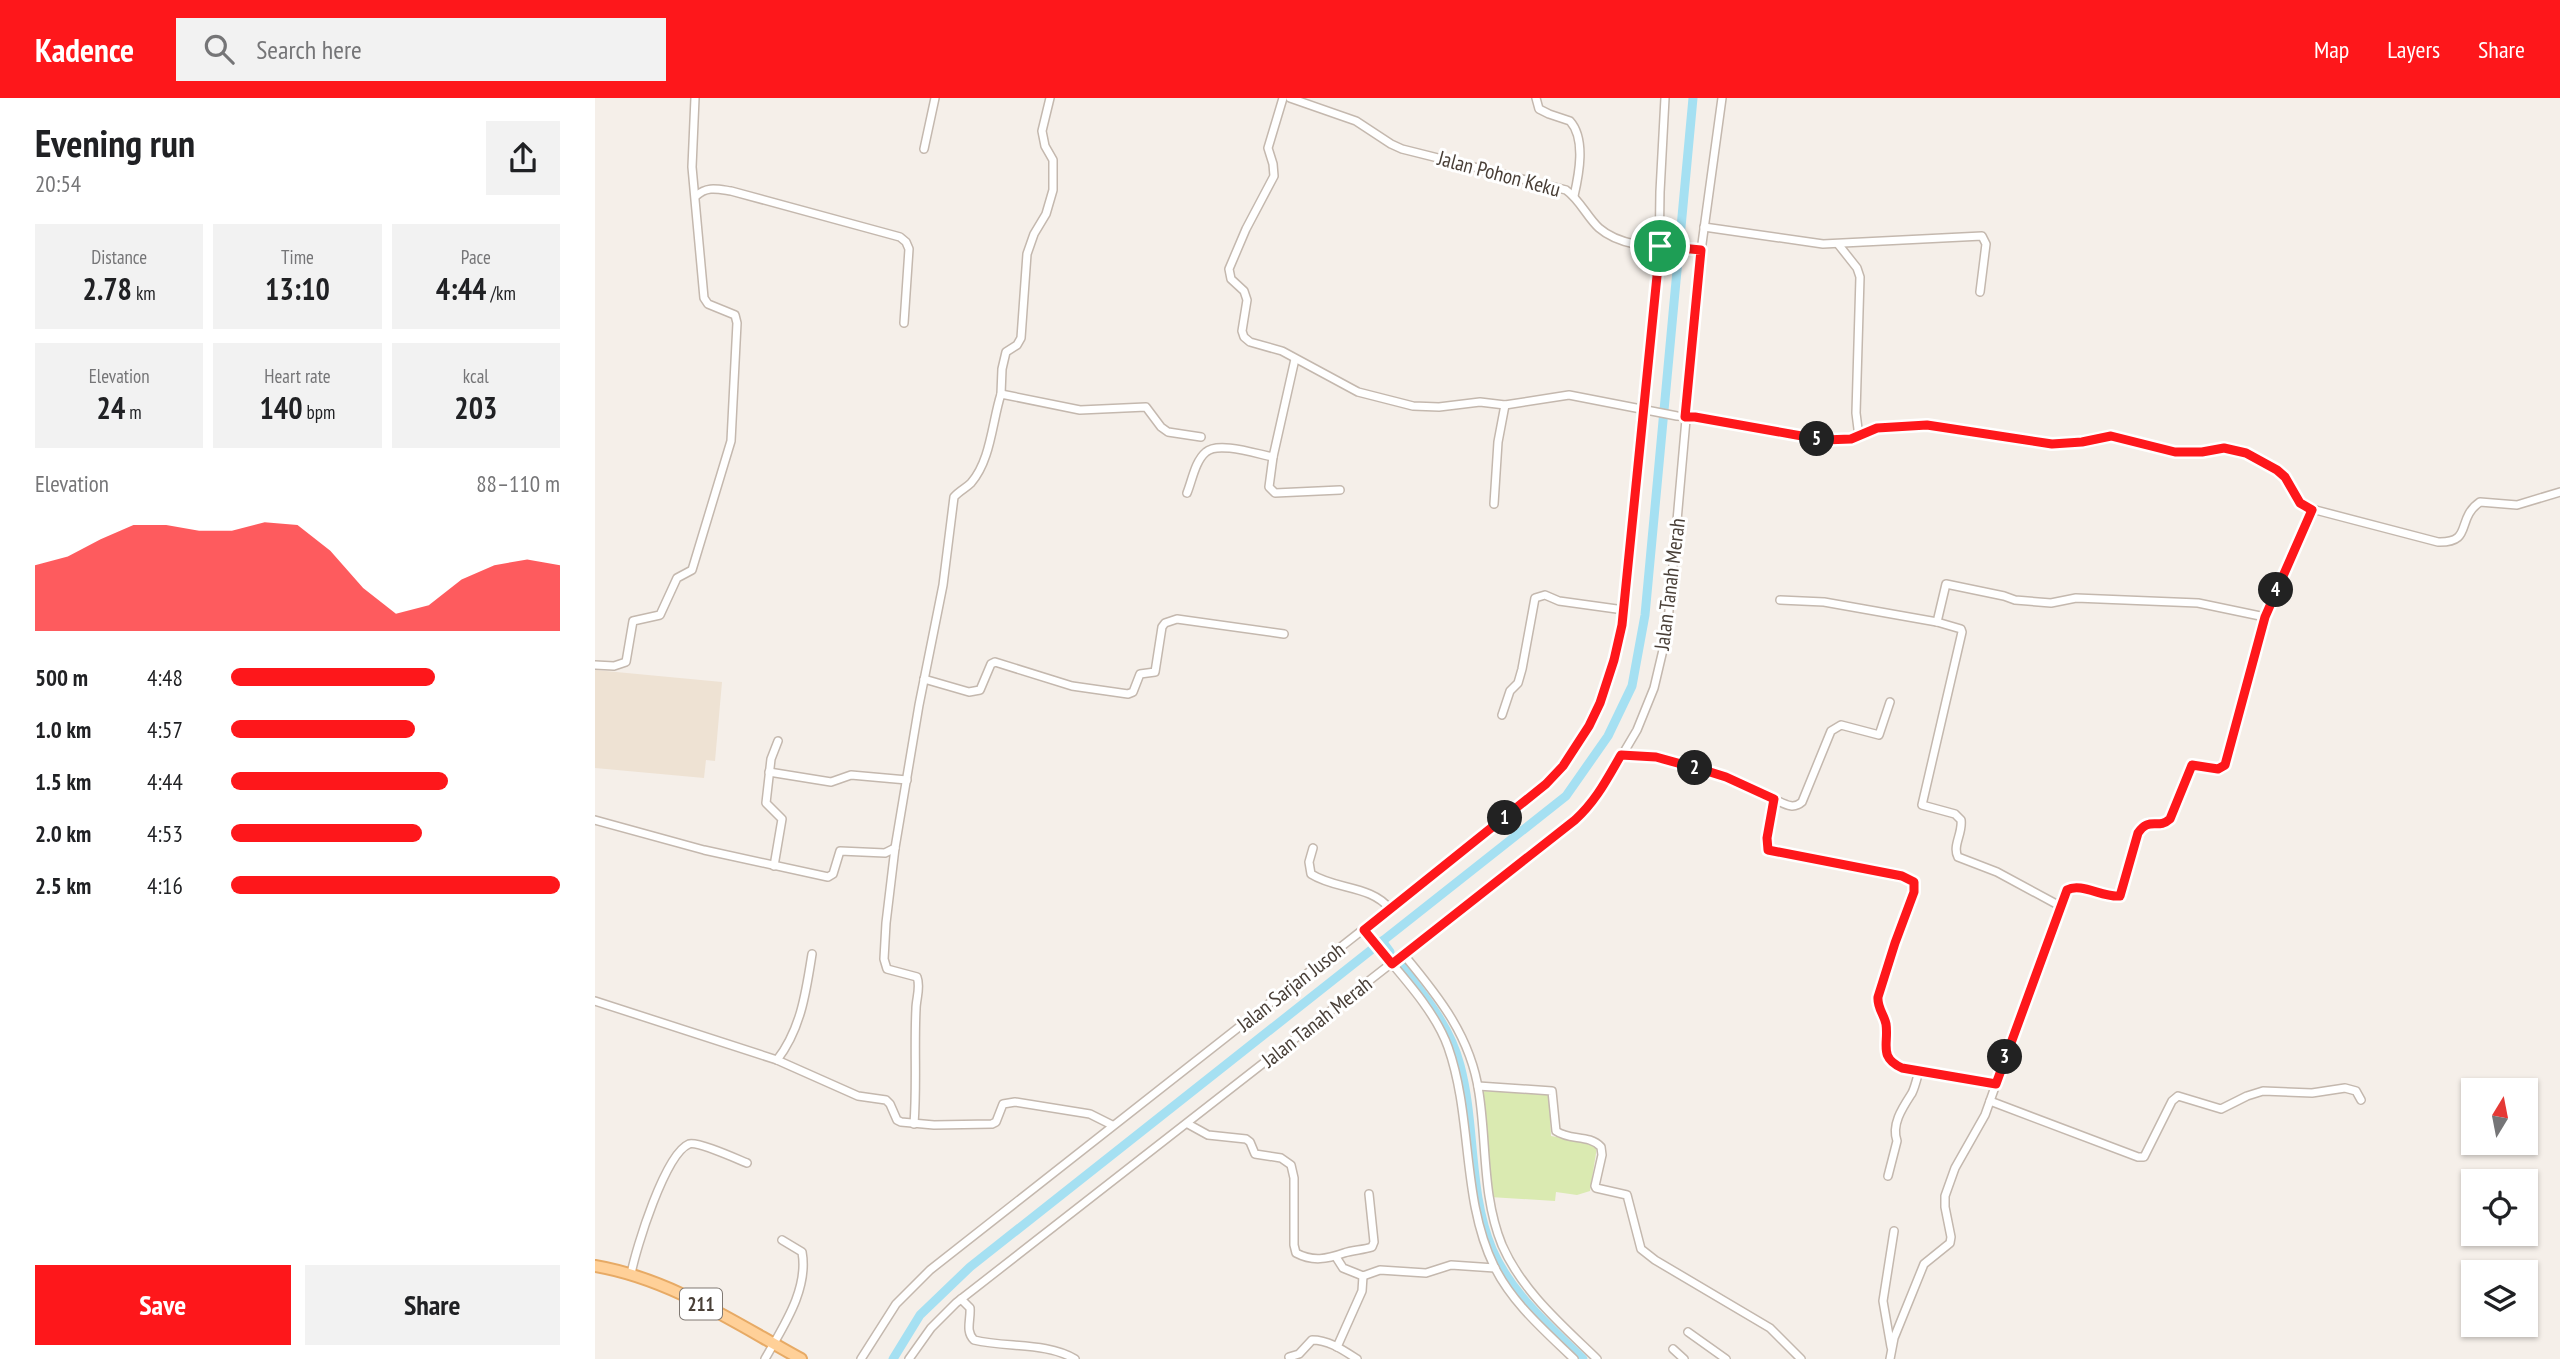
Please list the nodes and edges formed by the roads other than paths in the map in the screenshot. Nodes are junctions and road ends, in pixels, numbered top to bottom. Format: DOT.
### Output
graph roads {
  1 [pos="695,98"];
  2 [pos="935,98"];
  3 [pos="1051,98"];
  4 [pos="1283,98"];
  5 [pos="1290,98"];
  6 [pos="1536,98"];
  7 [pos="1665,98"];
  8 [pos="1722,98"];
  9 [pos="923,149"];
  10 [pos="696,196"];
  11 [pos="1574,196"];
  12 [pos="1704,227"];
  13 [pos="1838,244"];
  14 [pos="1660,246"];
  15 [pos="1701,250"];
  16 [pos="1980,292"];
  17 [pos="904,323"];
  18 [pos="1295,359"];
  19 [pos="1001,394"];
  20 [pos="1505,405"];
  21 [pos="1642,408"];
  22 [pos="1681,417"];
  23 [pos="1201,437"];
  24 [pos="1859,437"];
  25 [pos="1273,457"];
  26 [pos="1340,490"];
  27 [pos="2560,492"];
  28 [pos="1187,494"];
  29 [pos="1494,504"];
  30 [pos="2312,510"];
  31 [pos="1780,600"];
  32 [pos="1624,610"];
  33 [pos="2265,617"];
  34 [pos="1937,622"];
  35 [pos="1283,634"];
  36 [pos="595,666"];
  37 [pos="924,679"];
  38 [pos="1890,702"];
  39 [pos="1502,715"];
  40 [pos="778,741"];
  41 [pos="1621,755"];
  42 [pos="769,772"];
  43 [pos="907,780"];
  44 [pos="1774,799"];
  45 [pos="595,820"];
  46 [pos="1313,848"];
  47 [pos="895,849"];
  48 [pos="774,866"];
  49 [pos="2060,906"];
  50 [pos="1390,909"];
  51 [pos="1364,930"];
  52 [pos="812,954"];
  53 [pos="1404,955"];
  54 [pos="1392,964"];
  55 [pos="595,1001"];
  56 [pos="777,1060"];
  57 [pos="1919,1071"];
  58 [pos="1996,1084"];
  59 [pos="1478,1086"];
  60 [pos="2361,1100"];
  61 [pos="1990,1101"];
  62 [pos="914,1124"];
  63 [pos="1188,1124"];
  64 [pos="1112,1125"];
  65 [pos="1475,1140"];
  66 [pos="747,1163"];
  67 [pos="1888,1176"];
  68 [pos="1369,1194"];
  69 [pos="1894,1231"];
  70 [pos="782,1240"];
  71 [pos="1336,1257"];
  72 [pos="595,1266"];
  73 [pos="1495,1268"];
  74 [pos="631,1273"];
  75 [pos="1363,1276"];
  76 [pos="961,1299"];
  77 [pos="1688,1332"];
  78 [pos="774,1344"];
  79 [pos="1337,1347"];
  80 [pos="1673,1349"];
  81 [pos="1891,1355"];
  82 [pos="1289,1357"];
  83 [pos="765,1359"];
  84 [pos="801,1359"];
  85 [pos="861,1359"];
  86 [pos="909,1359"];
  87 [pos="1076,1359"];
  88 [pos="1357,1359"];
  89 [pos="1574,1359"];
  90 [pos="1597,1359"];
  91 [pos="1684,1359"];
  92 [pos="1726,1359"];
  93 [pos="1801,1359"];
  1 -- 10 [label="street"];
  2 -- 9 [label="street"];
  3 -- 19 [label="street"];
  4 -- 18 [label="street"];
  5 -- 11 [label="street, Jalan Pohon Keku"];
  6 -- 11 [label="street"];
  7 -- 14 [label="street, Jalan Sarjan Jusoh"];
  8 -- 12 [label="street, Jalan Tanah Merah"];
  10 -- 17 [label="street"];
  10 -- 36 [label="street"];
  11 -- 14 [label="street, Jalan Pohon Keku"];
  12 -- 13 [label="street"];
  12 -- 15 [label="street, Jalan Tanah Merah"];
  13 -- 16 [label="street"];
  13 -- 24 [label="street"];
  14 -- 15 [label="street, Jalan Pohon Keku"];
  14 -- 21 [label="street, Jalan Sarjan Jusoh"];
  15 -- 22 [label="street, Jalan Tanah Merah"];
  18 -- 20 [label="street"];
  18 -- 25 [label="street"];
  19 -- 23 [label="street"];
  19 -- 37 [label="street"];
  20 -- 21 [label="street"];
  20 -- 29 [label="street"];
  21 -- 22 [label="street"];
  21 -- 32 [label="street, Jalan Sarjan Jusoh"];
  22 -- 24 [label="street"];
  22 -- 41 [label="street, Jalan Tanah Merah"];
  24 -- 30 [label="street"];
  25 -- 26 [label="street"];
  25 -- 28 [label="street"];
  27 -- 30 [label="street"];
  30 -- 33 [label="street"];
  31 -- 34 [label="street"];
  32 -- 39 [label="street"];
  32 -- 50 [label="street, Jalan Sarjan Jusoh"];
  33 -- 34 [label="street"];
  33 -- 49 [label="street"];
  34 -- 49 [label="street"];
  35 -- 37 [label="street"];
  37 -- 43 [label="street"];
  38 -- 44 [label="street"];
  40 -- 42 [label="street"];
  41 -- 44 [label="street"];
  41 -- 53 [label="street, Jalan Tanah Merah"];
  42 -- 43 [label="street"];
  42 -- 48 [label="street"];
  43 -- 47 [label="street"];
  44 -- 57 [label="street"];
  45 -- 48 [label="street"];
  46 -- 50 [label="street"];
  47 -- 48 [label="street"];
  47 -- 62 [label="street"];
  49 -- 58 [label="street"];
  50 -- 51 [label="street, Jalan Sarjan Jusoh"];
  51 -- 54 [label="street"];
  51 -- 64 [label="street, Jalan Sarjan Jusoh"];
  52 -- 56 [label="street"];
  53 -- 54 [label="street, Jalan Tanah Merah"];
  53 -- 59 [label="street"];
  54 -- 63 [label="street, Jalan Tanah Merah"];
  54 -- 65 [label="street"];
  55 -- 56 [label="street"];
  56 -- 62 [label="street"];
  57 -- 58 [label="street"];
  57 -- 67 [label="street"];
  58 -- 61 [label="street"];
  59 -- 65 [label="street"];
  59 -- 93 [label="street"];
  60 -- 61 [label="street"];
  61 -- 81 [label="street"];
  62 -- 64 [label="street"];
  63 -- 71 [label="street"];
  63 -- 76 [label="street, Jalan Tanah Merah"];
  64 -- 85 [label="street, Jalan Sarjan Jusoh"];
  65 -- 73 [label="street"];
  65 -- 90 [label="street"];
  66 -- 74 [label="street"];
  68 -- 71 [label="street"];
  69 -- 81 [label="street"];
  70 -- 78 [label="street"];
  71 -- 75 [label="street"];
  72 -- 74 [label="main road, 211"];
  73 -- 75 [label="street"];
  73 -- 89 [label="street"];
  74 -- 78 [label="main road, 211"];
  75 -- 79 [label="street"];
  76 -- 86 [label="street, Jalan Tanah Merah"];
  76 -- 87 [label="street"];
  77 -- 92 [label="street"];
  78 -- 83 [label="street"];
  78 -- 84 [label="main road, 211"];
  79 -- 82 [label="street"];
  79 -- 88 [label="street"];
  80 -- 91 [label="street"];
}
